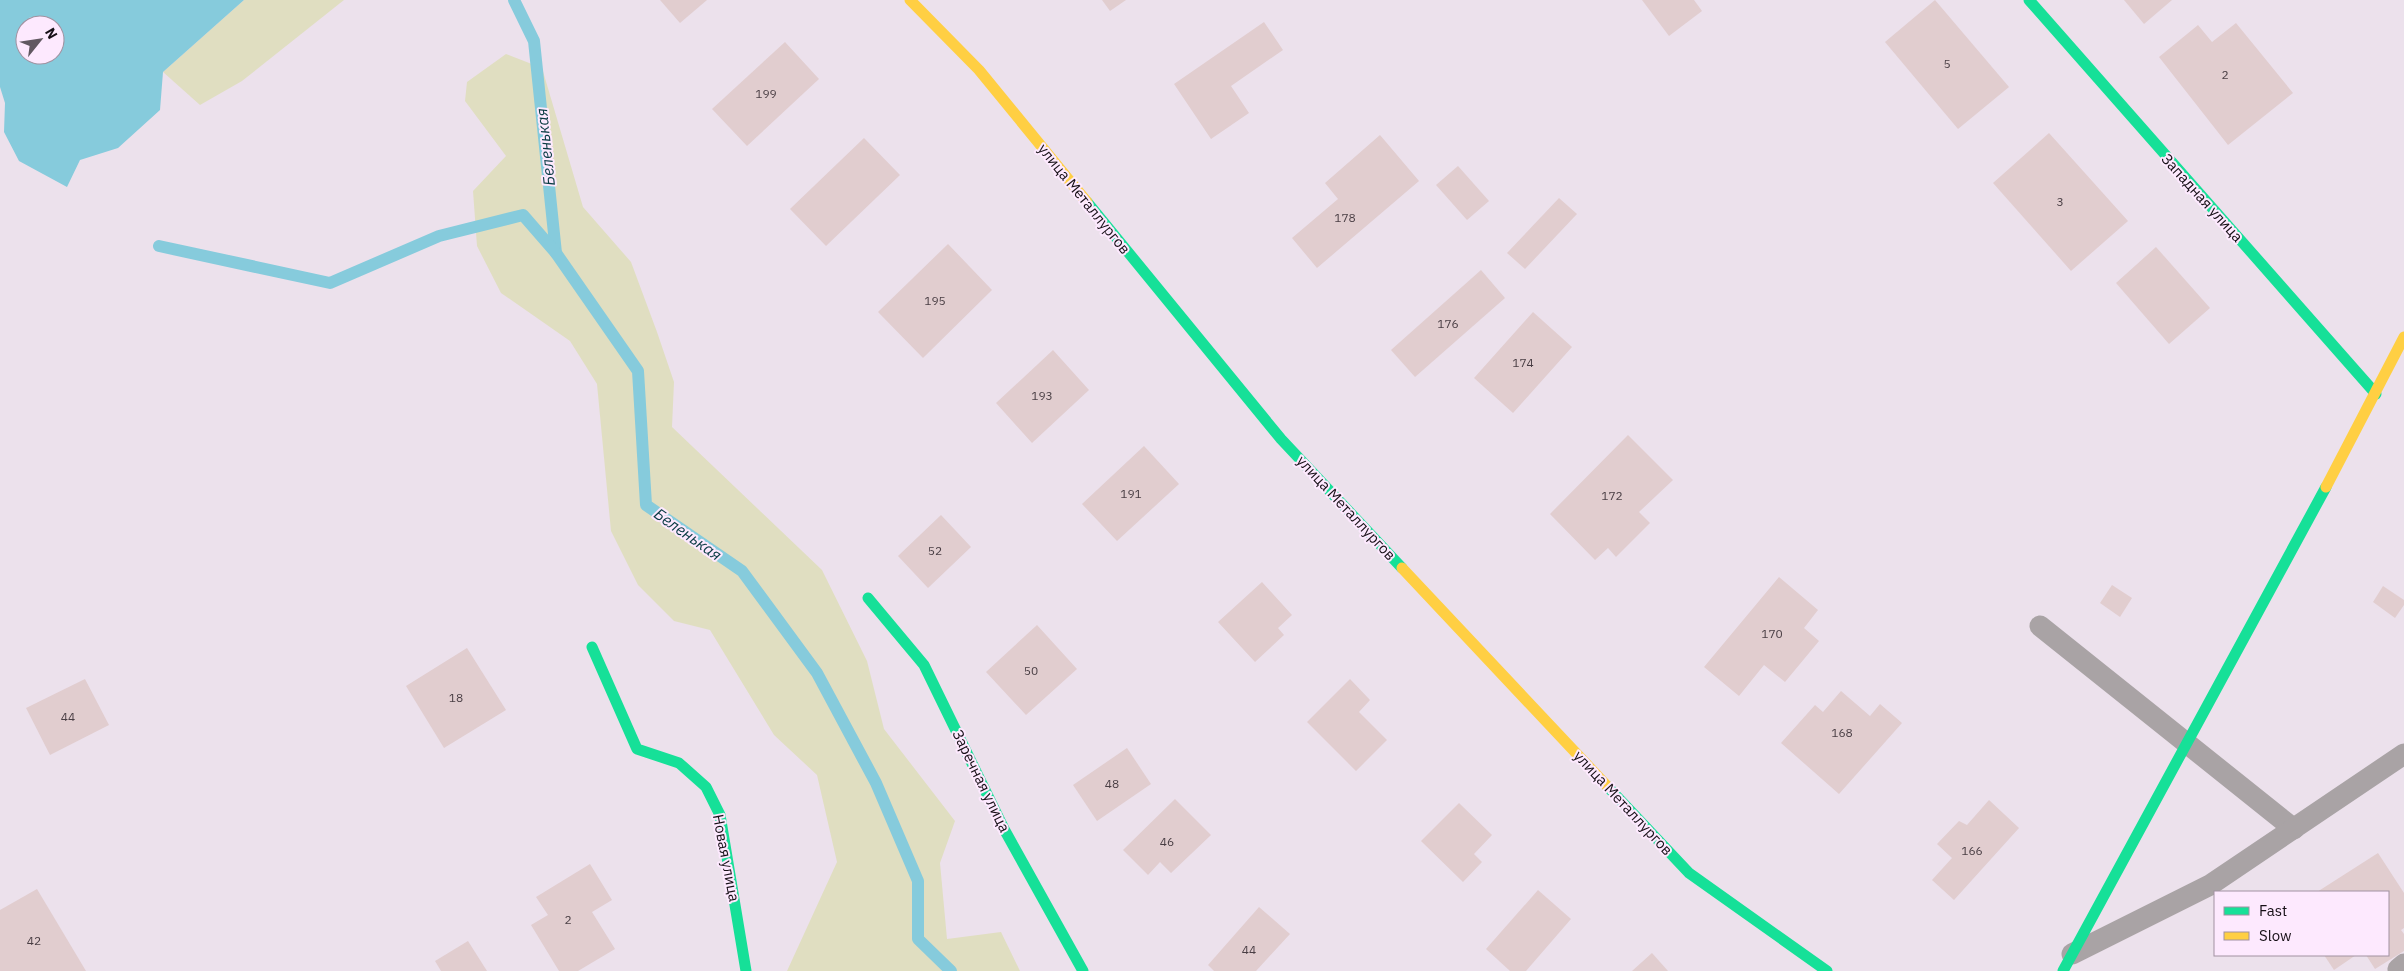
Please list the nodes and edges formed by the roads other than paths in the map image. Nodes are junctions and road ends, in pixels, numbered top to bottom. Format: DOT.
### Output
graph roads {
  1 [pos="910,0"];
  2 [pos="2029,0"];
  3 [pos="2404,337"];
  4 [pos="2376,394"];
  5 [pos="868,598"];
  6 [pos="2040,626"];
  7 [pos="592,648"];
  8 [pos="2187,743"];
  9 [pos="2404,754"];
  10 [pos="2294,829"];
  11 [pos="2067,963"];
  12 [pos="746,971"];
  13 [pos="1083,971"];
  14 [pos="1827,971"];
  1 -- 14 [label="street, улица Металлургов"];
  2 -- 4 [label="street, Западная улица"];
  3 -- 4 [label="street"];
  4 -- 8 [label="street"];
  5 -- 13 [label="street, Заречная улица"];
  6 -- 8 [label="lane"];
  7 -- 12 [label="street, Новая улица"];
  8 -- 10 [label="lane"];
  8 -- 11 [label="street"];
  9 -- 10 [label="lane"];
  10 -- 11 [label="lane"];
}
